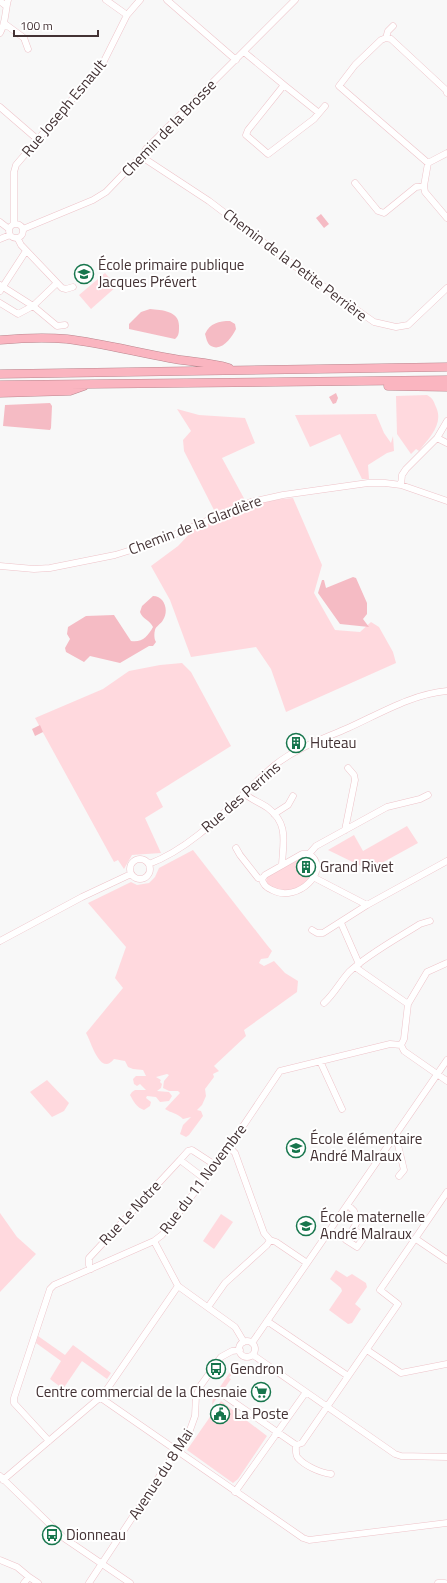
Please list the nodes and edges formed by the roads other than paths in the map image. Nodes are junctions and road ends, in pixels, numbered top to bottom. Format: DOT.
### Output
graph roads {
  1 [pos="106,0"];
  2 [pos="140,0"];
  3 [pos="166,0"];
  4 [pos="295,0"];
  5 [pos="0,1"];
  6 [pos="7,3"];
  7 [pos="127,16"];
  8 [pos="5,24"];
  9 [pos="393,26"];
  10 [pos="0,33"];
  11 [pos="386,38"];
  12 [pos="28,49"];
  13 [pos="244,52"];
  14 [pos="236,60"];
  15 [pos="284,85"];
  16 [pos="447,93"];
  17 [pos="325,106"];
  18 [pos="0,108"];
  19 [pos="319,113"];
  20 [pos="37,139"];
  21 [pos="447,153"];
  22 [pos="142,157"];
  23 [pos="428,163"];
  24 [pos="355,182"];
  25 [pos="424,186"];
  26 [pos="447,218"];
  27 [pos="0,222"];
  28 [pos="12,226"];
  29 [pos="23,229"];
  30 [pos="10,235"];
  31 [pos="0,239"];
  32 [pos="18,239"];
  33 [pos="26,251"];
  34 [pos="58,283"];
  35 [pos="1,287"];
  36 [pos="73,287"];
  37 [pos="447,288"];
  38 [pos="0,303"];
  39 [pos="33,306"];
  40 [pos="66,325"];
  41 [pos="0,340"];
  42 [pos="447,367"];
  43 [pos="236,370"];
  44 [pos="0,374"];
  45 [pos="364,380"];
  46 [pos="447,380"];
  47 [pos="94,383"];
  48 [pos="0,385"];
  49 [pos="447,388"];
  50 [pos="0,393"];
  51 [pos="447,422"];
  52 [pos="437,438"];
  53 [pos="447,443"];
  54 [pos="401,484"];
  55 [pos="447,501"];
  56 [pos="0,566"];
  57 [pos="447,691"];
  58 [pos="348,768"];
  59 [pos="244,793"];
  60 [pos="428,795"];
  61 [pos="293,796"];
  62 [pos="274,814"];
  63 [pos="345,830"];
  64 [pos="236,848"];
  65 [pos="309,854"];
  66 [pos="447,861"];
  67 [pos="149,864"];
  68 [pos="282,865"];
  69 [pos="131,874"];
  70 [pos="313,877"];
  71 [pos="262,879"];
  72 [pos="367,905"];
  73 [pos="430,921"];
  74 [pos="341,923"];
  75 [pos="312,930"];
  76 [pos="0,941"];
  77 [pos="447,963"];
  78 [pos="357,965"];
  79 [pos="324,1003"];
  80 [pos="408,1004"];
  81 [pos="401,1045"];
  82 [pos="447,1060"];
  83 [pos="320,1061"];
  84 [pos="437,1074"];
  85 [pos="447,1081"];
  86 [pos="342,1109"];
  87 [pos="393,1139"];
  88 [pos="229,1147"];
  89 [pos="180,1160"];
  90 [pos="216,1165"];
  91 [pos="399,1176"];
  92 [pos="205,1179"];
  93 [pos="447,1192"];
  94 [pos="348,1205"];
  95 [pos="353,1229"];
  96 [pos="416,1239"];
  97 [pos="270,1240"];
  98 [pos="154,1241"];
  99 [pos="447,1260"];
  100 [pos="307,1263"];
  101 [pos="91,1268"];
  102 [pos="178,1286"];
  103 [pos="208,1307"];
  104 [pos="267,1321"];
  105 [pos="244,1342"];
  106 [pos="252,1343"];
  107 [pos="240,1350"];
  108 [pos="367,1350"];
  109 [pos="253,1355"];
  110 [pos="447,1364"];
  111 [pos="348,1376"];
  112 [pos="306,1392"];
  113 [pos="225,1396"];
  114 [pos="101,1398"];
  115 [pos="328,1406"];
  116 [pos="278,1433"];
  117 [pos="49,1441"];
  118 [pos="296,1445"];
  119 [pos="176,1451"];
  120 [pos="447,1457"];
  121 [pos="330,1474"];
  122 [pos="2,1478"];
  123 [pos="235,1492"];
  124 [pos="447,1523"];
  125 [pos="0,1560"];
  126 [pos="102,1563"];
  127 [pos="29,1577"];
  128 [pos="24,1583"];
  129 [pos="38,1583"];
  130 [pos="89,1583"];
  131 [pos="130,1583"];
  132 [pos="438,1583"];
  133 [pos="445,1583"];
  1 -- 7 [label="street"];
  2 -- 7 [label="street, Rue Joseph Esnault"];
  3 -- 14 [label="street"];
  4 -- 13 [label="street, Chemin de la Brosse"];
  5 -- 6 [label="street"];
  6 -- 8 [label="street"];
  7 -- 20 [label="street, Rue Joseph Esnault"];
  8 -- 10 [label="street"];
  8 -- 12 [label="street"];
  9 -- 11 [label="street"];
  11 -- 16 [label="street"];
  11 -- 23 [label="street"];
  13 -- 14 [label="street, Chemin de la Brosse"];
  13 -- 15 [label="street"];
  14 -- 22 [label="street, Chemin de la Brosse"];
  15 -- 19 [label="street"];
  15 -- 19 [label="street"];
  17 -- 19 [label="street"];
  18 -- 20 [label="street"];
  20 -- 28 [label="street, Rue Joseph Esnault"];
  21 -- 23 [label="street"];
  22 -- 29 [label="street, Chemin de la Brosse"];
  22 -- 37 [label="street, Chemin de la Petite Perrière"];
  23 -- 25 [label="street"];
  24 -- 25 [label="street"];
  25 -- 26 [label="street"];
  27 -- 28 [label="street"];
  28 -- 29 [label="street"];
  28 -- 30 [label="street"];
  29 -- 32 [label="street"];
  30 -- 31 [label="street"];
  30 -- 32 [label="street"];
  32 -- 33 [label="street"];
  33 -- 34 [label="street"];
  33 -- 35 [label="street"];
  34 -- 36 [label="street"];
  34 -- 39 [label="street"];
  35 -- 39 [label="street"];
  38 -- 39 [label="street"];
  39 -- 40 [label="street"];
  41 -- 43 [label="highway"];
  42 -- 43 [label="highway"];
  43 -- 44 [label="highway"];
  45 -- 46 [label="highway"];
  45 -- 47 [label="highway"];
  45 -- 49 [label="highway"];
  47 -- 48 [label="highway"];
  47 -- 50 [label="highway"];
  51 -- 52 [label="street"];
  52 -- 53 [label="street"];
  52 -- 54 [label="street"];
  54 -- 55 [label="street, Chemin de la Glardière"];
  54 -- 56 [label="street, Chemin de la Glardière"];
  57 -- 59 [label="street, Rue des Perrins"];
  58 -- 63 [label="street"];
  59 -- 62 [label="street"];
  59 -- 67 [label="street, Rue des Perrins"];
  60 -- 63 [label="street"];
  61 -- 62 [label="street"];
  62 -- 68 [label="street"];
  63 -- 65 [label="street"];
  64 -- 71 [label="street"];
  65 -- 68 [label="street"];
  65 -- 70 [label="street"];
  66 -- 72 [label="street"];
  67 -- 69 [label="street"];
  67 -- 69 [label="street"];
  68 -- 71 [label="street"];
  69 -- 76 [label="street"];
  70 -- 71 [label="street"];
  70 -- 72 [label="street"];
  72 -- 74 [label="street"];
  73 -- 78 [label="street"];
  74 -- 75 [label="street"];
  74 -- 78 [label="street"];
  77 -- 80 [label="street"];
  78 -- 79 [label="street"];
  78 -- 80 [label="street"];
  80 -- 81 [label="street"];
  81 -- 83 [label="street, Rue du 11 Novembre"];
  81 -- 84 [label="street"];
  82 -- 84 [label="street"];
  83 -- 86 [label="street"];
  83 -- 88 [label="street, Rue du 11 Novembre"];
  84 -- 85 [label="street"];
  84 -- 87 [label="street"];
  87 -- 91 [label="street"];
  87 -- 94 [label="street"];
  88 -- 90 [label="street, Rue du 11 Novembre"];
  88 -- 97 [label="street"];
  89 -- 90 [label="street, Rue Le Notre"];
  89 -- 92 [label="street"];
  89 -- 101 [label="street, Rue Le Notre"];
  90 -- 92 [label="street, Rue du 11 Novembre"];
  92 -- 98 [label="street, Rue du 11 Novembre"];
  93 -- 96 [label="street"];
  94 -- 95 [label="street"];
  94 -- 100 [label="street"];
  96 -- 99 [label="street"];
  96 -- 108 [label="street"];
  97 -- 100 [label="street"];
  97 -- 103 [label="street"];
  98 -- 101 [label="street, Rue du 11 Novembre"];
  98 -- 102 [label="street"];
  100 -- 104 [label="street"];
  101 -- 117 [label="street, Rue du 11 Novembre"];
  102 -- 103 [label="street"];
  102 -- 114 [label="street"];
  103 -- 105 [label="street"];
  104 -- 106 [label="street"];
  104 -- 111 [label="street"];
  105 -- 106 [label="street"];
  105 -- 107 [label="street"];
  106 -- 109 [label="street"];
  107 -- 109 [label="street"];
  107 -- 119 [label="street, Avenue du 8 Mai"];
  108 -- 110 [label="street"];
  108 -- 111 [label="street"];
  109 -- 112 [label="street"];
  111 -- 115 [label="street"];
  112 -- 115 [label="street"];
  112 -- 116 [label="street"];
  113 -- 116 [label="street"];
  114 -- 117 [label="street"];
  114 -- 119 [label="street"];
  115 -- 118 [label="street"];
  115 -- 120 [label="street"];
  116 -- 118 [label="street"];
  116 -- 123 [label="street"];
  117 -- 122 [label="street"];
  118 -- 121 [label="street"];
  119 -- 123 [label="street"];
  119 -- 126 [label="street, Avenue du 8 Mai"];
  122 -- 126 [label="street"];
  123 -- 124 [label="street"];
  125 -- 127 [label="street"];
  126 -- 130 [label="street, Avenue du 8 Mai"];
  126 -- 131 [label="street"];
  127 -- 128 [label="street"];
  127 -- 129 [label="street"];
  132 -- 133 [label="street"];
}
